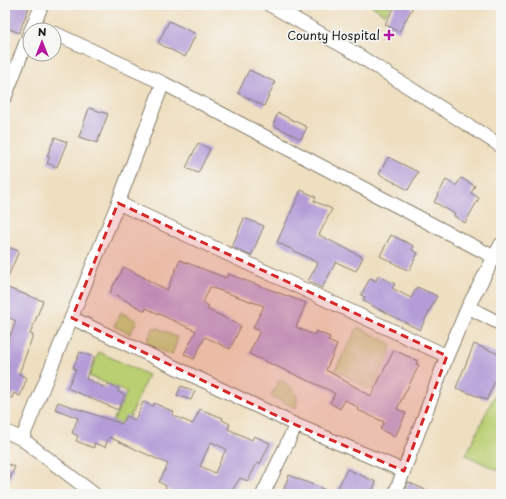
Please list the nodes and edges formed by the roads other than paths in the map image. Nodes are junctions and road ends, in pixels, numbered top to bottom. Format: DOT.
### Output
graph roads {
  1 [pos="42,5"];
  2 [pos="270,5"];
  3 [pos="34,22"];
  4 [pos="62,37"];
  5 [pos="22,52"];
  6 [pos="163,83"];
  7 [pos="5,96"];
  8 [pos="501,146"];
  9 [pos="118,203"];
  10 [pos="501,244"];
  11 [pos="494,257"];
  12 [pos="468,308"];
  13 [pos="72,318"];
  14 [pos="501,324"];
  15 [pos="447,356"];
  16 [pos="296,425"];
  17 [pos="6,435"];
  18 [pos="22,439"];
  19 [pos="404,471"];
  20 [pos="94,494"];
  21 [pos="263,494"];
  22 [pos="395,494"];
  1 -- 3 [label="street"];
  2 -- 8 [label="street"];
  4 -- 6 [label="street"];
  5 -- 7 [label="street"];
  6 -- 9 [label="street"];
  6 -- 11 [label="street"];
  9 -- 13 [label="street"];
  9 -- 15 [label="street"];
  10 -- 11 [label="street"];
  11 -- 12 [label="street"];
  12 -- 14 [label="street"];
  12 -- 15 [label="street"];
  13 -- 16 [label="street"];
  13 -- 18 [label="street"];
  15 -- 19 [label="street"];
  16 -- 19 [label="street"];
  16 -- 21 [label="street"];
  17 -- 18 [label="street"];
  18 -- 20 [label="street"];
  19 -- 22 [label="street"];
}
